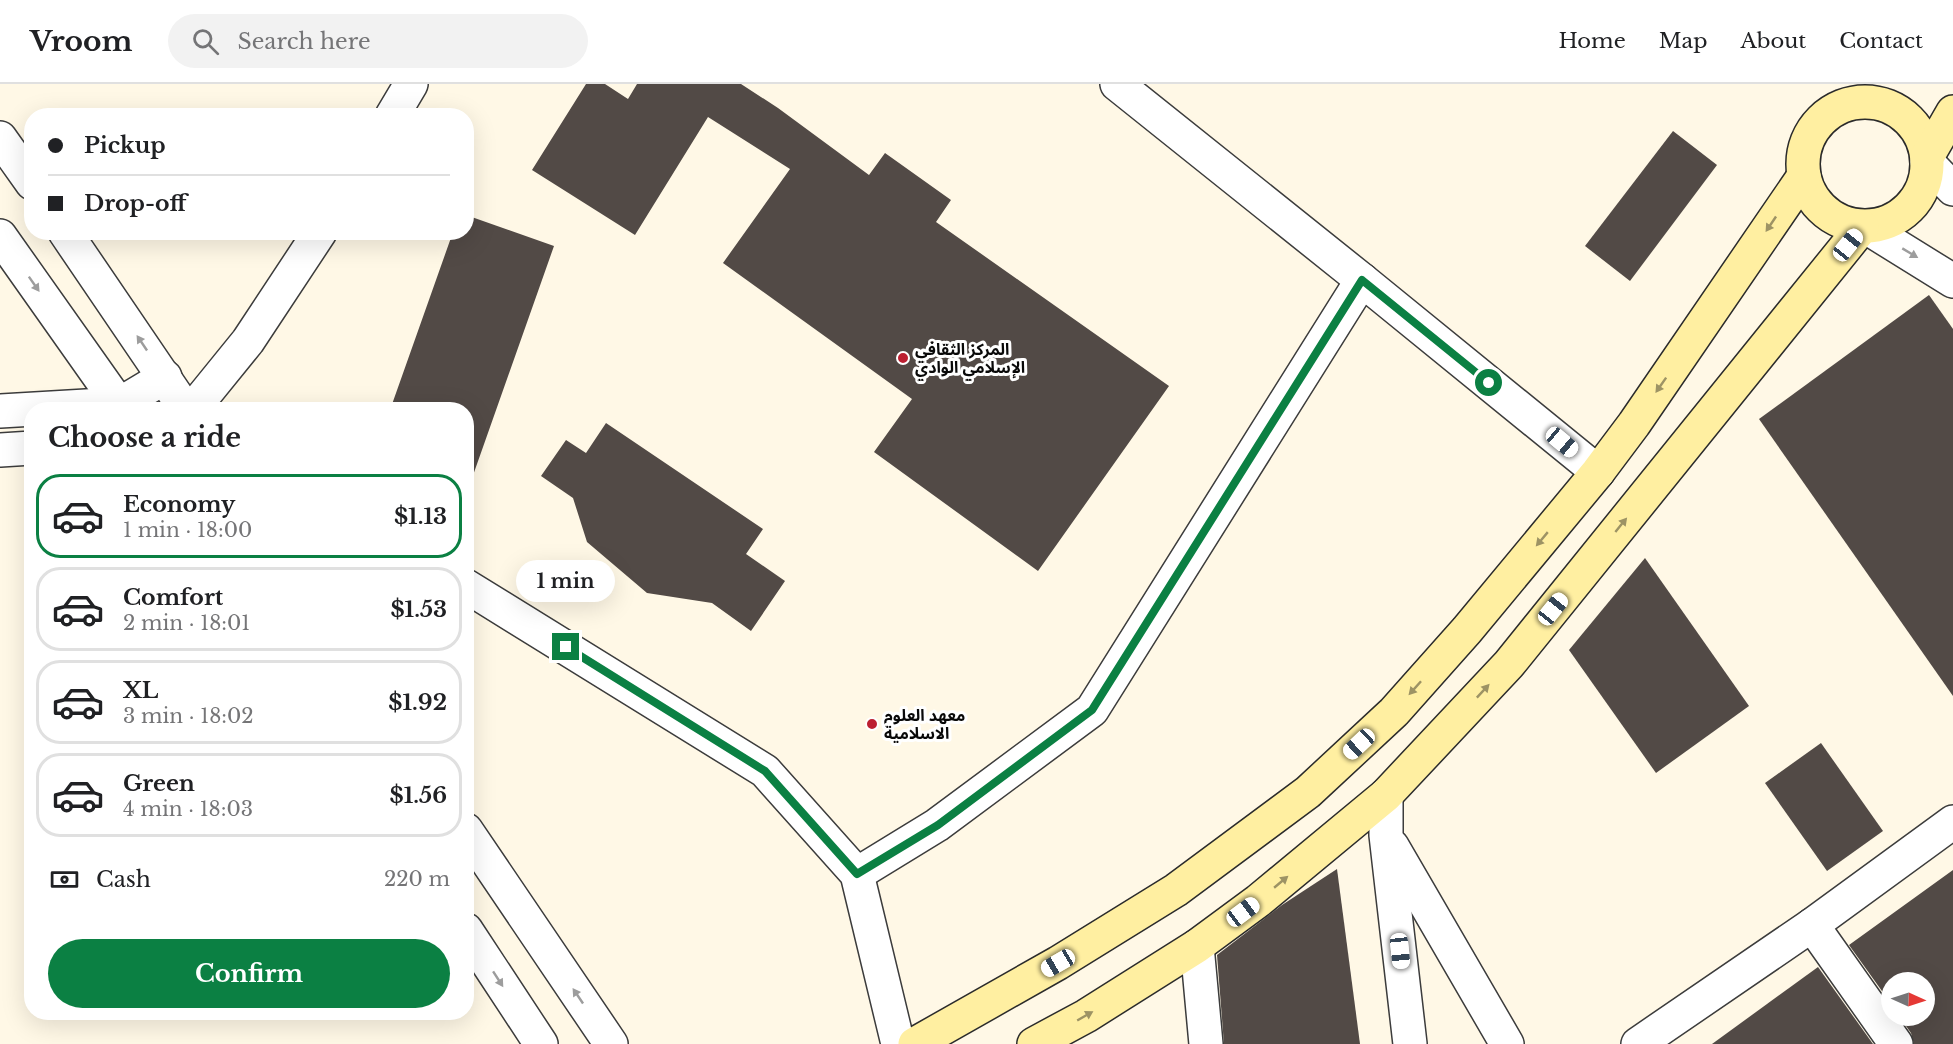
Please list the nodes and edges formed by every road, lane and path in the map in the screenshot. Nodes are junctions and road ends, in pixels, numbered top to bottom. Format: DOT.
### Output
graph roads {
  1 [pos="411,84"];
  2 [pos="1117,84"];
  3 [pos="1856,94"];
  4 [pos="397,108"];
  5 [pos="1953,112"];
  6 [pos="0,138"];
  7 [pos="1927,160"];
  8 [pos="24,172"];
  9 [pos="1804,176"];
  10 [pos="1953,189"];
  11 [pos="1864,227"];
  12 [pos="0,236"];
  13 [pos="71,240"];
  14 [pos="315,240"];
  15 [pos="1362,280"];
  16 [pos="1953,280"];
  17 [pos="165,377"];
  18 [pos="118,402"];
  19 [pos="129,402"];
  20 [pos="181,402"];
  21 [pos="198,402"];
  22 [pos="24,410"];
  23 [pos="0,411"];
  24 [pos="24,448"];
  25 [pos="0,450"];
  26 [pos="1598,472"];
  27 [pos="474,591"];
  28 [pos="1386,795"];
  29 [pos="1953,822"];
  30 [pos="1386,835"];
  31 [pos="474,842"];
  32 [pos="857,874"];
  33 [pos="1812,925"];
  34 [pos="474,942"];
  35 [pos="1197,946"];
  36 [pos="1652,1040"];
  37 [pos="541,1044"];
  38 [pos="611,1044"];
  39 [pos="898,1044"];
  40 [pos="915,1044"];
  41 [pos="1034,1044"];
  42 [pos="1206,1044"];
  43 [pos="1410,1044"];
  44 [pos="1507,1044"];
  45 [pos="1896,1044"];
  1 -- 4 [label="street"];
  2 -- 15 [label="street"];
  3 -- 7 [label="main road"];
  3 -- 9 [label="main road"];
  5 -- 7 [label="main road"];
  6 -- 8 [label="street"];
  7 -- 10 [label="street"];
  7 -- 11 [label="main road"];
  9 -- 11 [label="main road"];
  9 -- 26 [label="main road, one-way"];
  11 -- 16 [label="street, one-way"];
  28 -- 11 [label="main road, one-way"];
  12 -- 18 [label="street, one-way"];
  17 -- 13 [label="street, one-way"];
  14 -- 21 [label="street"];
  15 -- 26 [label="street"];
  15 -- 32 [label="street"];
  17 -- 19 [label="street"];
  17 -- 20 [label="street"];
  22 -- 23 [label="street"];
  24 -- 25 [label="street"];
  26 -- 40 [label="main road, one-way"];
  27 -- 32 [label="street"];
  28 -- 30 [label="street"];
  35 -- 28 [label="main road, one-way"];
  29 -- 33 [label="street"];
  30 -- 43 [label="street"];
  30 -- 44 [label="street"];
  38 -- 31 [label="street, one-way"];
  32 -- 39 [label="street"];
  33 -- 36 [label="street"];
  33 -- 45 [label="street"];
  34 -- 37 [label="street, one-way"];
  41 -- 35 [label="main road, one-way"];
  35 -- 42 [label="street"];
}
